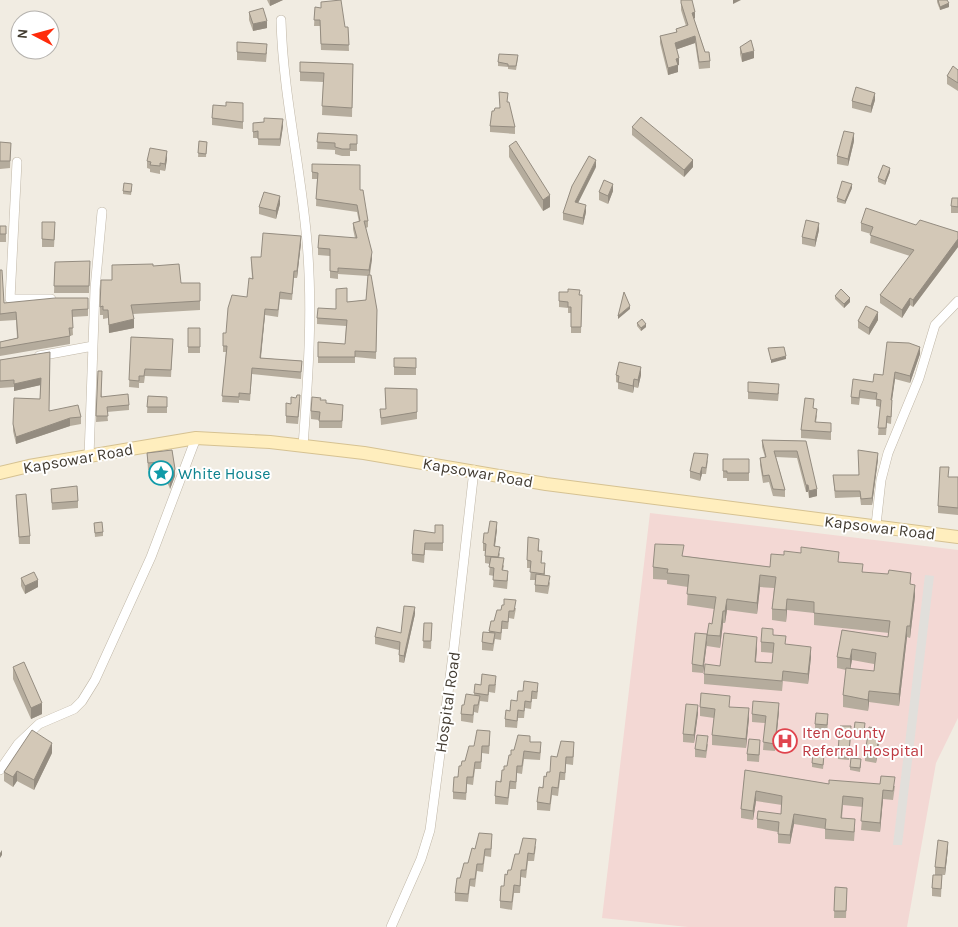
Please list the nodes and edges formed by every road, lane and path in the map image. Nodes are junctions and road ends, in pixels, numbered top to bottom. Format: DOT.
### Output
graph roads {
  1 [pos="281,20"];
  2 [pos="17,162"];
  3 [pos="102,212"];
  4 [pos="57,299"];
  5 [pos="958,301"];
  6 [pos="93,346"];
  7 [pos="28,358"];
  8 [pos="196,438"];
  9 [pos="303,446"];
  10 [pos="89,456"];
  11 [pos="474,470"];
  12 [pos="0,473"];
  13 [pos="876,525"];
  14 [pos="958,537"];
  15 [pos="0,770"];
  16 [pos="391,927"];
  1 -- 9 [label="street"];
  2 -- 4 [label="street"];
  3 -- 6 [label="street"];
  5 -- 13 [label="street"];
  6 -- 7 [label="street"];
  6 -- 10 [label="street"];
  8 -- 9 [label="main road, Kapsowar Road"];
  8 -- 10 [label="main road, Kapsowar Road"];
  8 -- 15 [label="street"];
  9 -- 11 [label="main road, Kapsowar Road"];
  10 -- 12 [label="main road, Kapsowar Road"];
  11 -- 13 [label="main road, Kapsowar Road"];
  11 -- 16 [label="street, Hospital Road"];
  13 -- 14 [label="main road, Kapsowar Road"];
}
